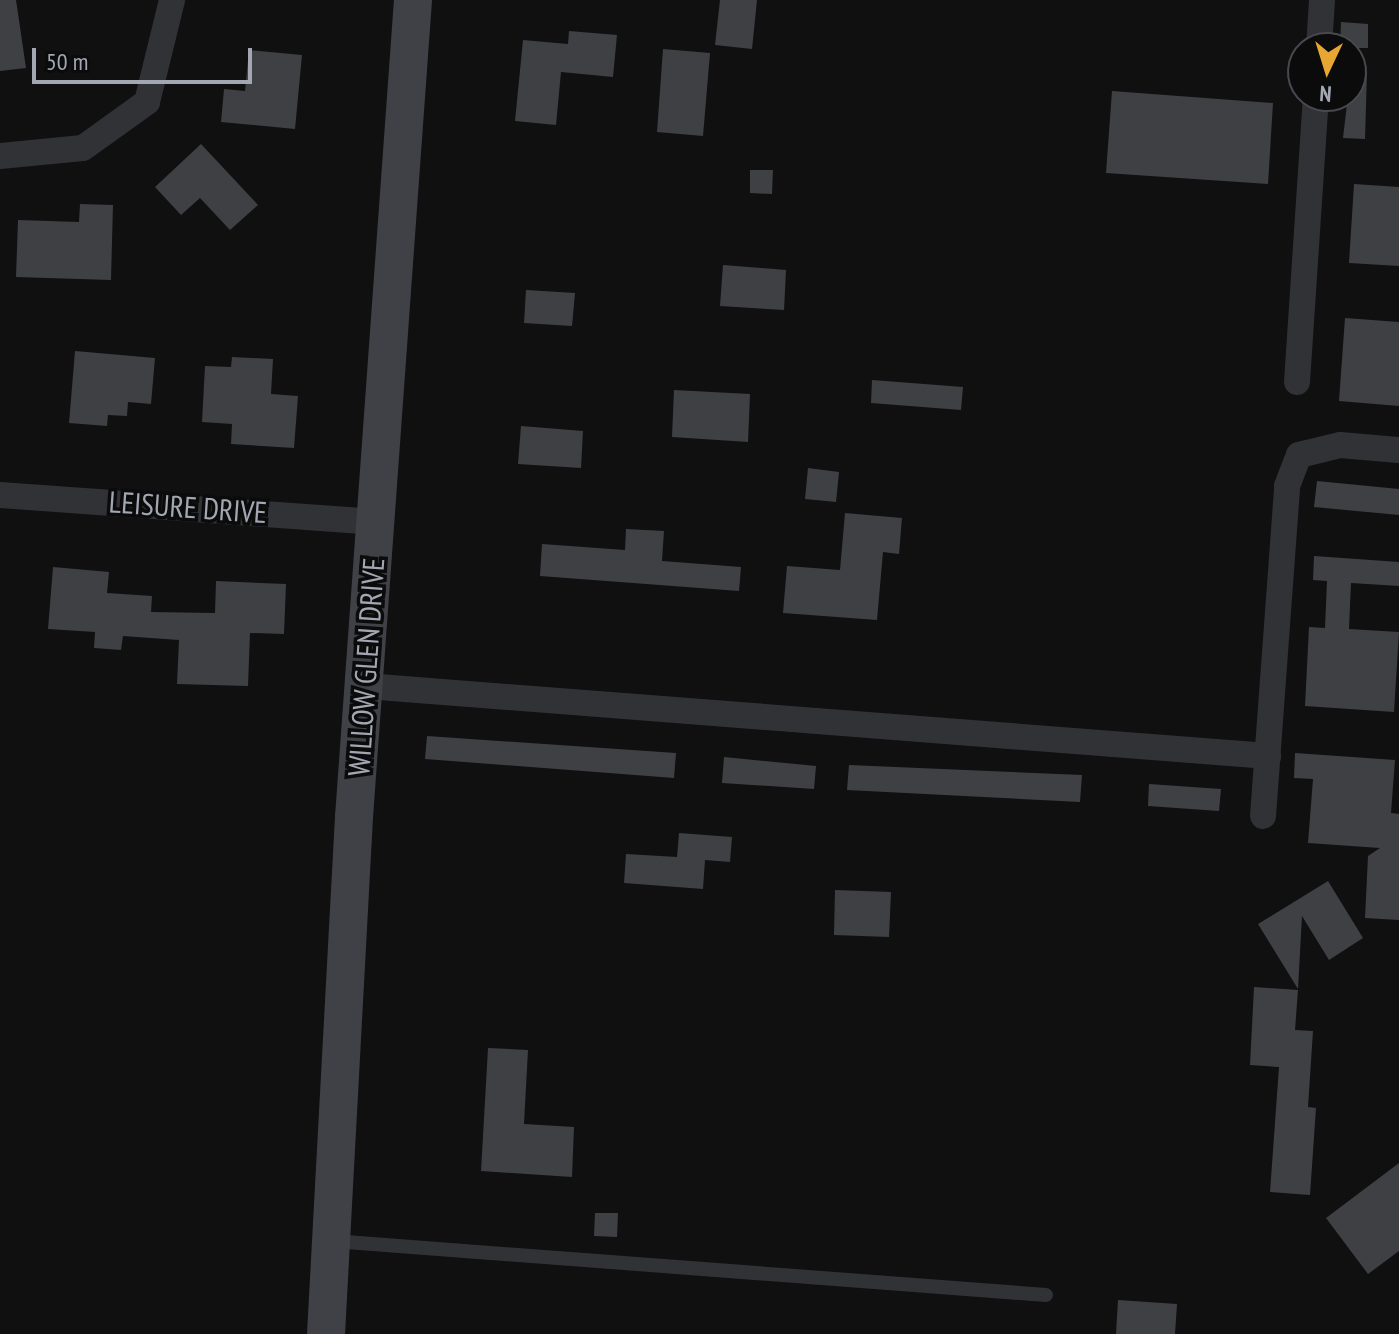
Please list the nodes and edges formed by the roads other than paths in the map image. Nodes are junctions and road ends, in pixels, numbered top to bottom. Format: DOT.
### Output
graph roads {
  1 [pos="172,0"];
  2 [pos="413,0"];
  3 [pos="1322,0"];
  4 [pos="1320,32"];
  5 [pos="1315,112"];
  6 [pos="0,156"];
  7 [pos="1297,382"];
  8 [pos="1399,450"];
  9 [pos="0,495"];
  10 [pos="376,522"];
  11 [pos="366,686"];
  12 [pos="1268,756"];
  13 [pos="1263,816"];
  14 [pos="331,1241"];
  15 [pos="1046,1295"];
  16 [pos="326,1334"];
  1 -- 6 [label="street"];
  2 -- 10 [label="main road, WILLOW GLEN DRIVE"];
  3 -- 4 [label="street"];
  5 -- 7 [label="street"];
  8 -- 12 [label="street"];
  9 -- 10 [label="street, LEISURE DRIVE"];
  10 -- 11 [label="main road, WILLOW GLEN DRIVE"];
  11 -- 12 [label="street"];
  11 -- 14 [label="main road, WILLOW GLEN DRIVE"];
  12 -- 13 [label="street"];
  14 -- 15 [label="lane"];
  14 -- 16 [label="main road, WILLOW GLEN DRIVE"];
}
